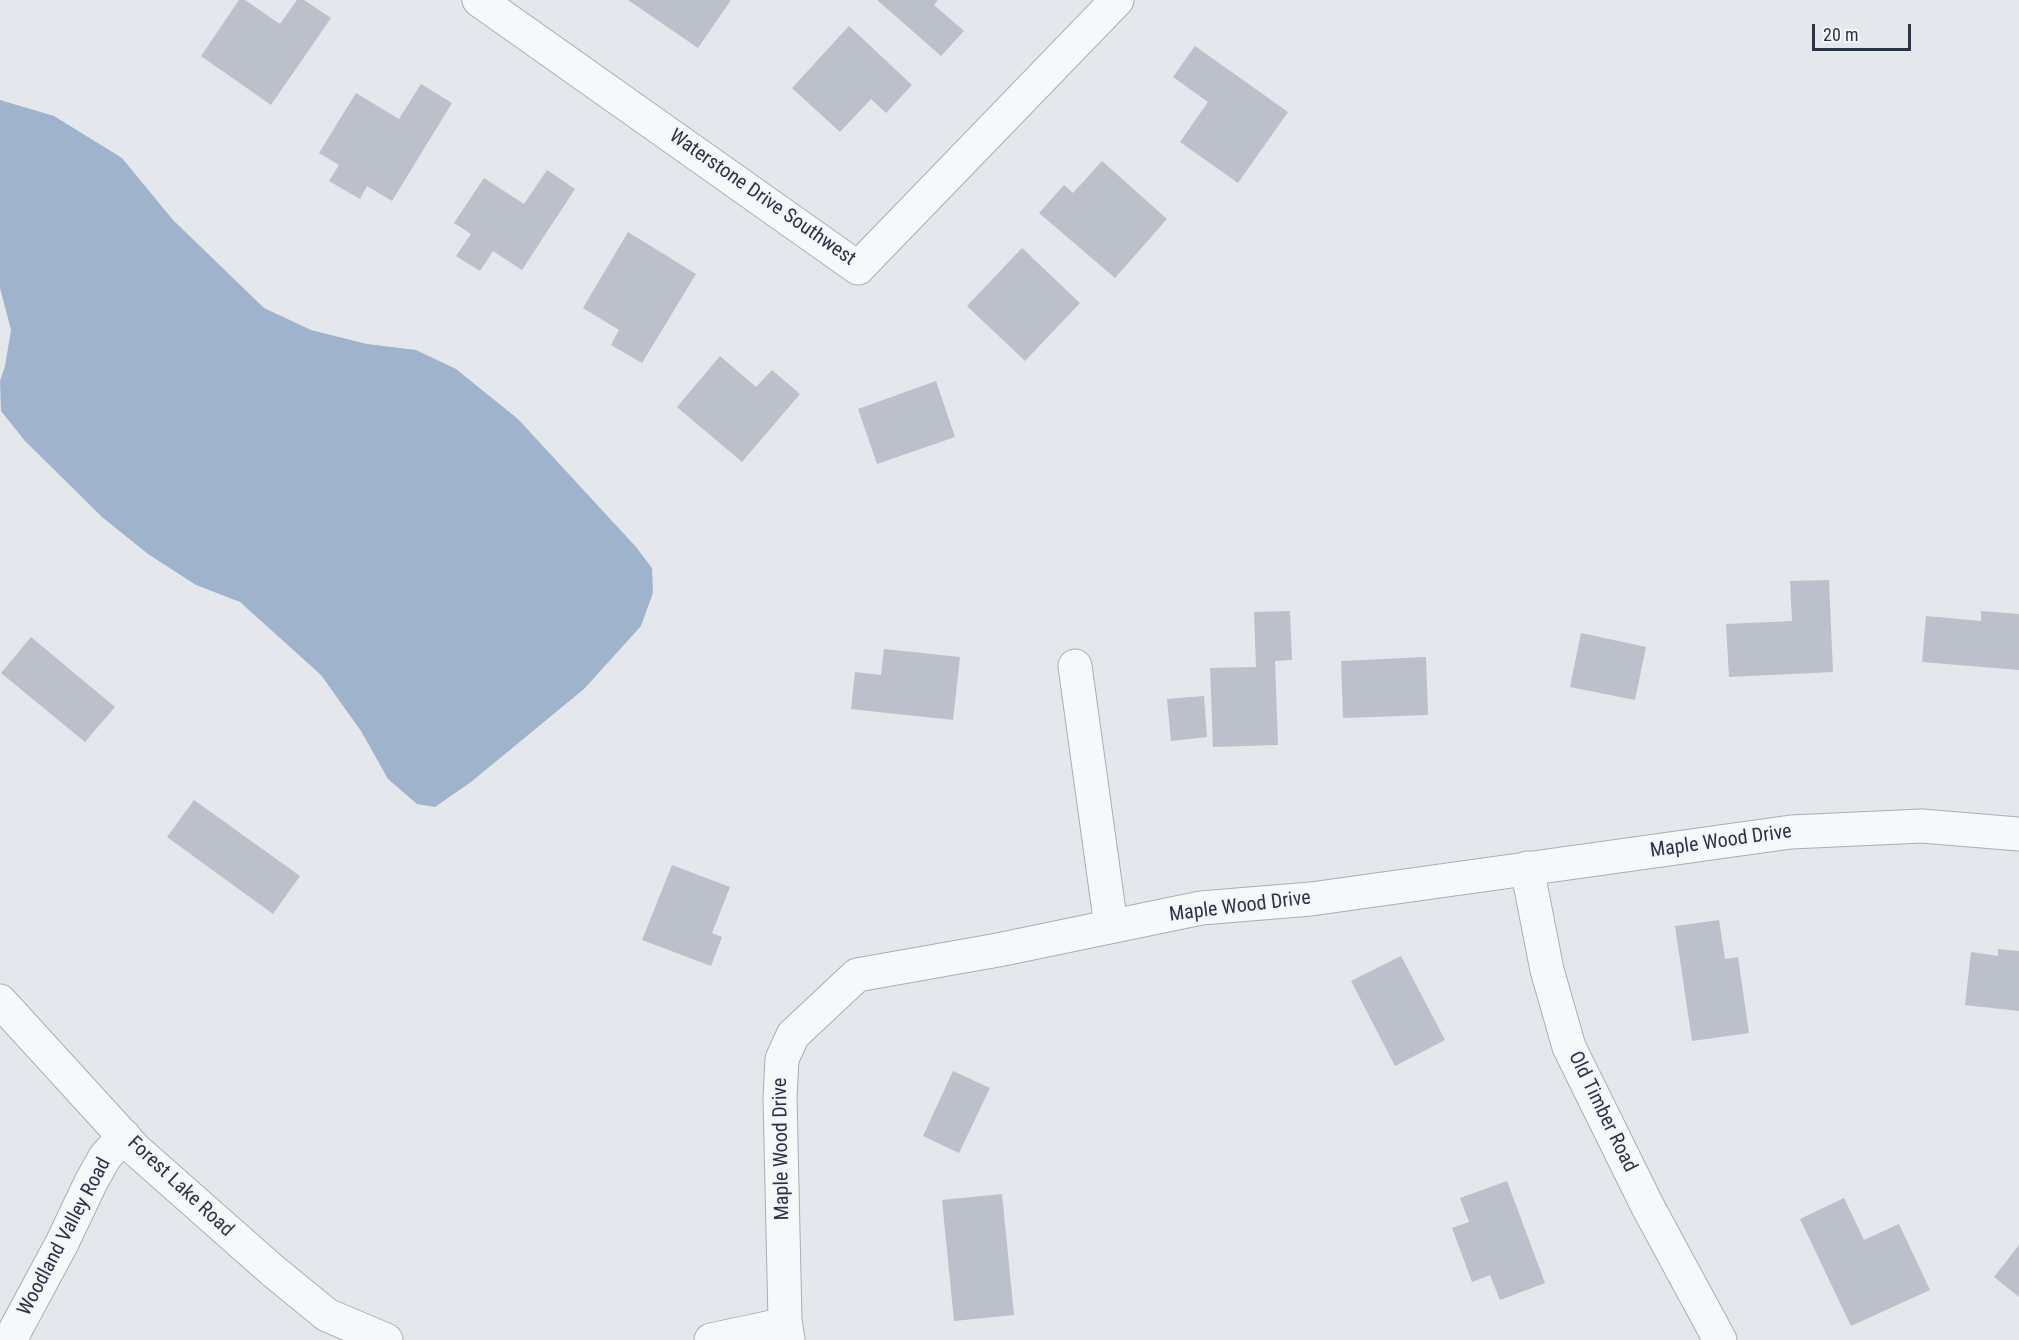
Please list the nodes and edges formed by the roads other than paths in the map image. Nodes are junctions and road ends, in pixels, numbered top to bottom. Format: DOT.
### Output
graph roads {
  1 [pos="479,0"];
  2 [pos="1117,0"];
  3 [pos="1075,666"];
  4 [pos="2019,834"];
  5 [pos="1527,868"];
  6 [pos="1111,926"];
  7 [pos="0,1001"];
  8 [pos="124,1136"];
  9 [pos="787,1330"];
  10 [pos="9,1340"];
  11 [pos="386,1340"];
  12 [pos="711,1340"];
  13 [pos="1720,1340"];
  1 -- 2 [label="street, Waterstone Drive Southwest"];
  3 -- 6 [label="street"];
  4 -- 5 [label="street, Maple Wood Drive"];
  5 -- 6 [label="street, Maple Wood Drive"];
  5 -- 13 [label="street, Old Timber Road"];
  6 -- 9 [label="street, Maple Wood Drive"];
  7 -- 8 [label="street, Forest Lake Road"];
  8 -- 10 [label="street, Woodland Valley Road"];
  8 -- 11 [label="street, Forest Lake Road"];
  9 -- 12 [label="street"];
}
